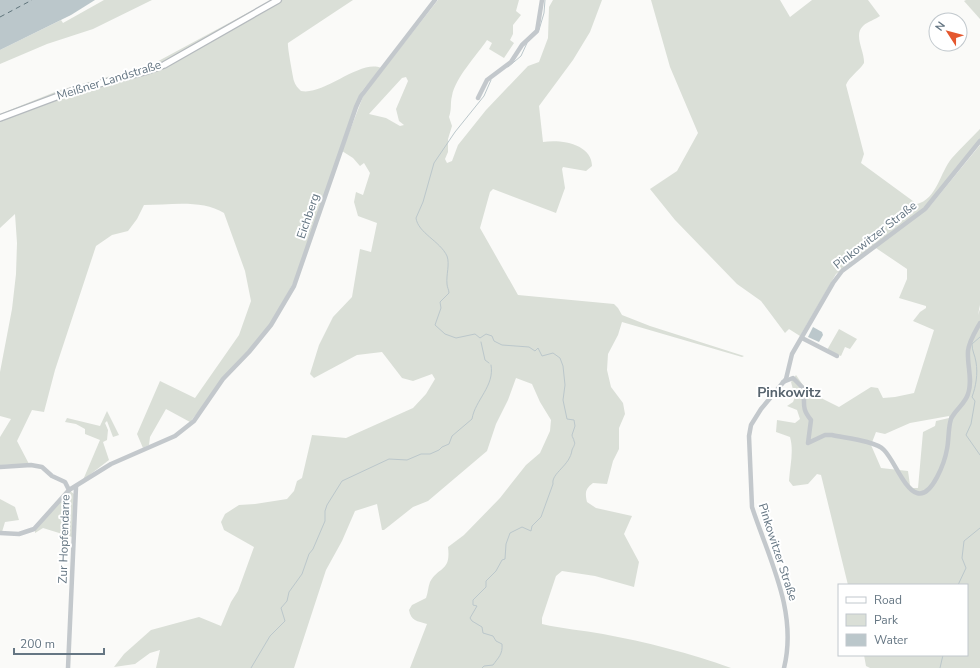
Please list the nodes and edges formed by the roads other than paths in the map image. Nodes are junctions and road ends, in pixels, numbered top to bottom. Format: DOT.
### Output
graph roads {
  1 [pos="278,0"];
  2 [pos="435,0"];
  3 [pos="542,0"];
  4 [pos="478,98"];
  5 [pos="0,118"];
  6 [pos="980,141"];
  7 [pos="980,324"];
  8 [pos="802,338"];
  9 [pos="837,356"];
  10 [pos="790,376"];
  11 [pos="185,430"];
  12 [pos="0,467"];
  13 [pos="76,487"];
  14 [pos="69,490"];
  15 [pos="0,533"];
  16 [pos="68,668"];
  17 [pos="784,668"];
  1 -- 5 [label="main road, Meißner Landstraße"];
  2 -- 11 [label="street, Eichberg"];
  3 -- 4 [label="street"];
  6 -- 8 [label="street, Pinkowitzer Straße"];
  7 -- 10 [label="street"];
  8 -- 9 [label="street"];
  8 -- 10 [label="street"];
  10 -- 17 [label="street, Pinkowitzer Straße"];
  11 -- 13 [label="street, Zur Hopfendarre"];
  12 -- 14 [label="street"];
  13 -- 14 [label="street"];
  13 -- 16 [label="street, Zur Hopfendarre"];
  14 -- 15 [label="street"];
}
